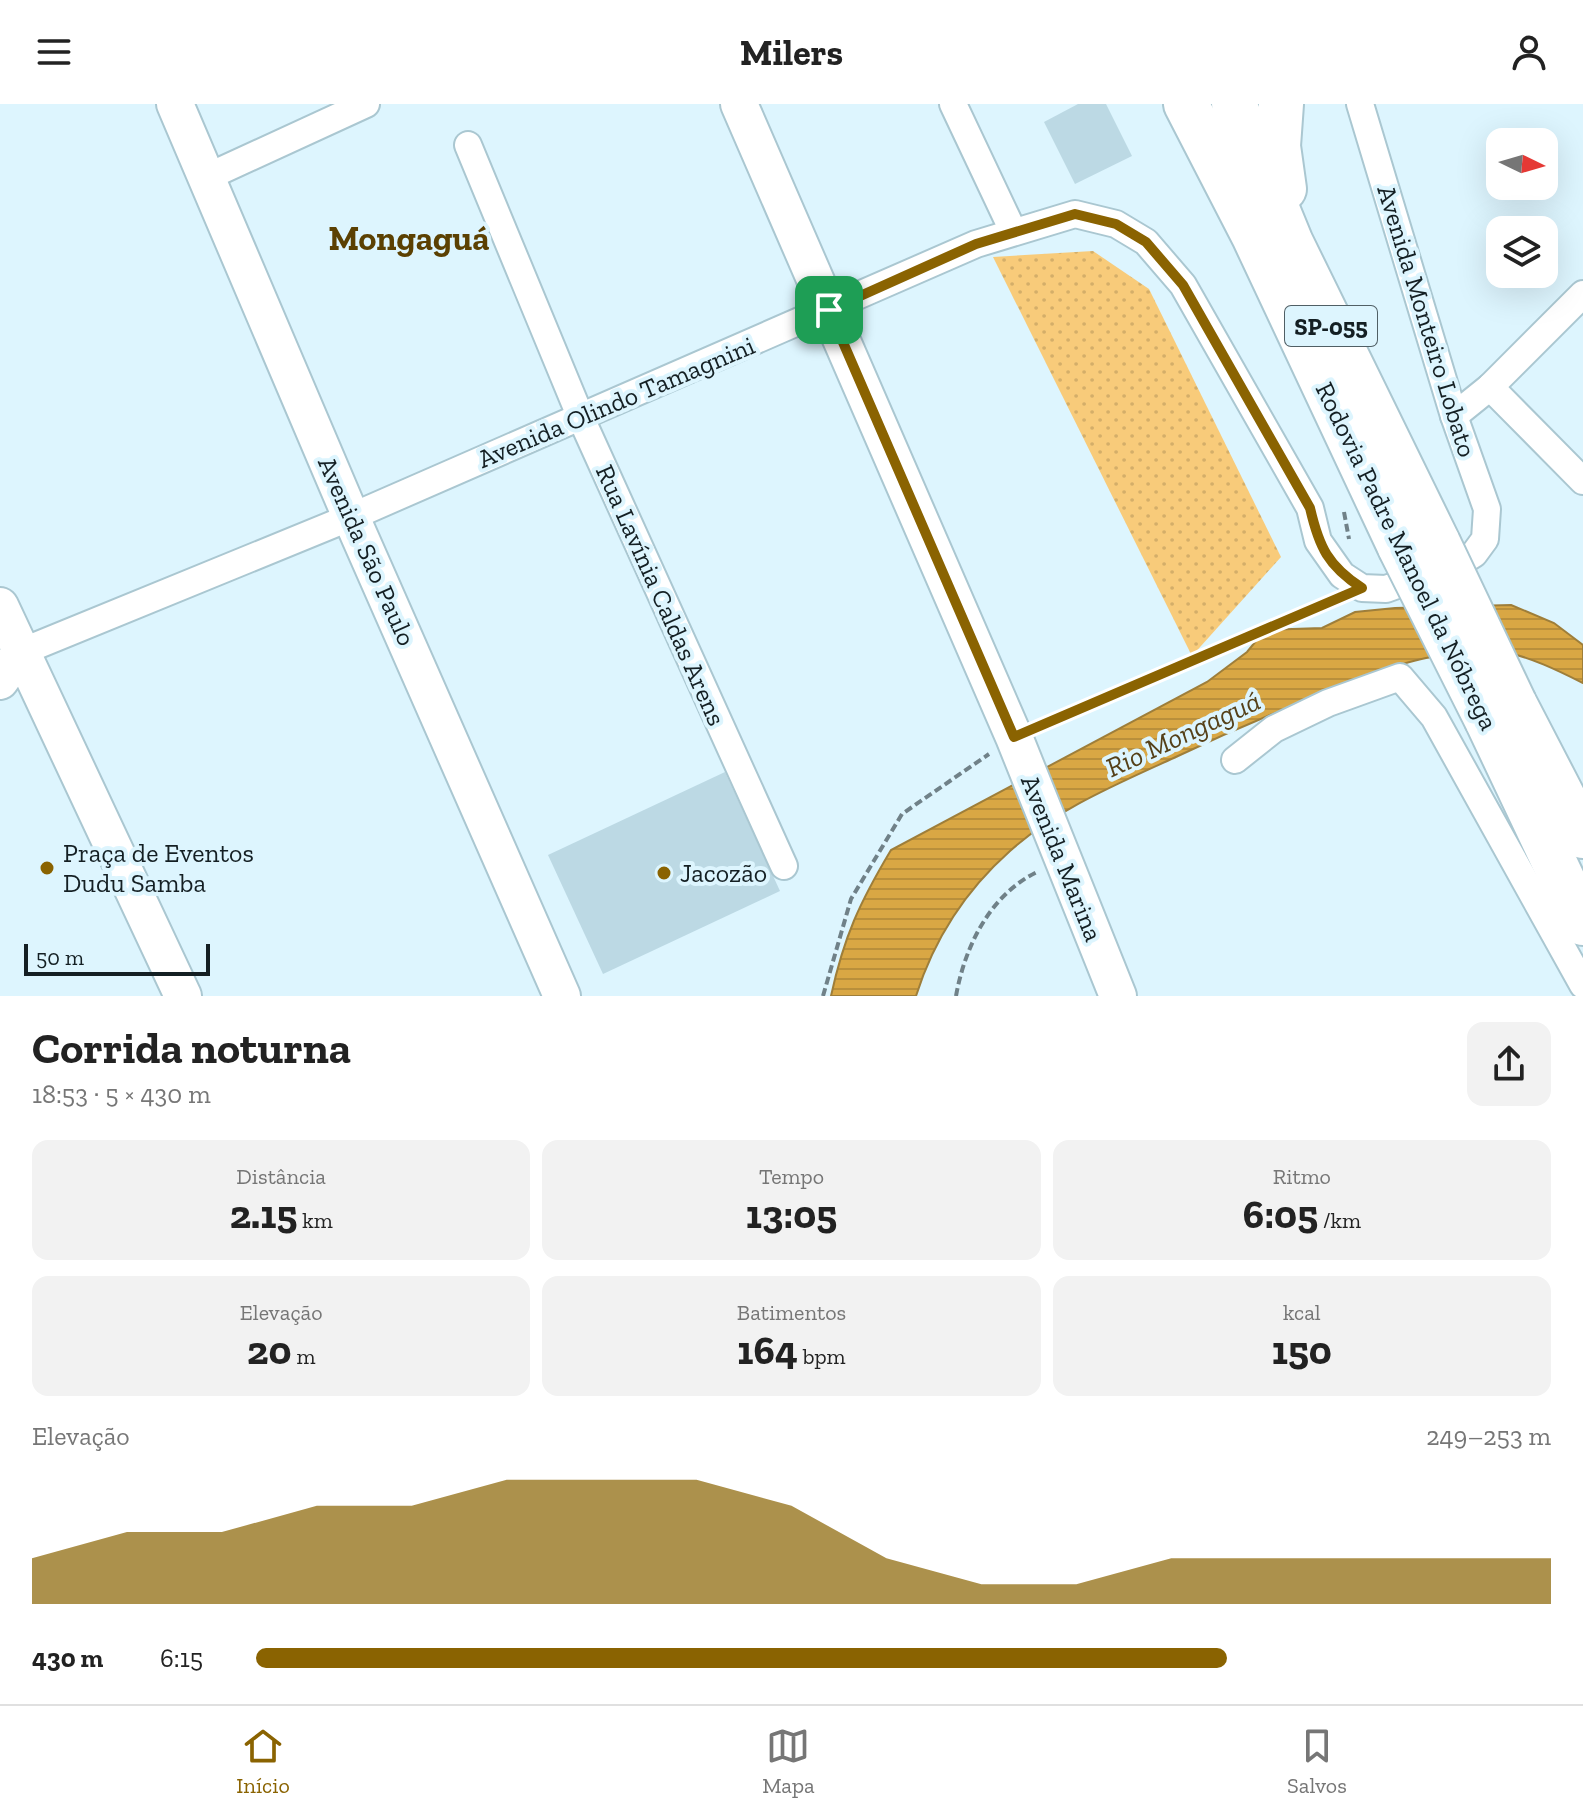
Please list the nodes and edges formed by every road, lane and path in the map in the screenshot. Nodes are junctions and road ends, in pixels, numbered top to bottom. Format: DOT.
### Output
graph roads {
  1 [pos="175,104"];
  2 [pos="366,104"];
  3 [pos="739,104"];
  4 [pos="953,104"];
  5 [pos="1186,104"];
  6 [pos="1234,104"];
  7 [pos="1281,104"];
  8 [pos="1360,104"];
  9 [pos="468,145"];
  10 [pos="205,178"];
  11 [pos="1013,231"];
  12 [pos="1291,243"];
  13 [pos="1583,294"];
  14 [pos="829,310"];
  15 [pos="1490,387"];
  16 [pos="1454,416"];
  17 [pos="581,418"];
  18 [pos="1583,481"];
  19 [pos="351,517"];
  20 [pos="1419,545"];
  21 [pos="1362,588"];
  22 [pos="0,606"];
  23 [pos="21,652"];
  24 [pos="0,681"];
  25 [pos="1500,712"];
  26 [pos="1011,745"];
  27 [pos="1235,760"];
  28 [pos="1583,836"];
  29 [pos="1059,856"];
  30 [pos="784,866"];
  31 [pos="1583,923"];
  32 [pos="1583,985"];
  33 [pos="183,996"];
  34 [pos="562,996"];
  35 [pos="823,996"];
  36 [pos="956,996"];
  37 [pos="1118,996"];
  1 -- 10 [label="street, Avenida São Paulo"];
  2 -- 10 [label="street"];
  3 -- 14 [label="street, Avenida Marina"];
  4 -- 11 [label="street"];
  5 -- 20 [label="highway, Rodovia Padre Manoel da Nóbrega / SP-055"];
  6 -- 12 [label="highway, Rodovia Padre Manoel da Nóbrega / SP-055"];
  7 -- 12 [label="highway"];
  8 -- 16 [label="street, Avenida Monteiro Lobato"];
  9 -- 17 [label="street, Rua Lavínia Caldas Arens"];
  10 -- 19 [label="street, Avenida São Paulo"];
  11 -- 14 [label="street, Avenida Olindo Tamagnini"];
  11 -- 21 [label="street, Avenida Olindo Tamagnini"];
  12 -- 20 [label="highway, Rodovia Padre Manoel da Nóbrega / SP-055"];
  13 -- 15 [label="street"];
  14 -- 17 [label="street, Avenida Olindo Tamagnini"];
  14 -- 26 [label="street, Avenida Marina"];
  15 -- 16 [label="street"];
  15 -- 18 [label="street"];
  16 -- 21 [label="street, Avenida Monteiro Lobato"];
  17 -- 19 [label="street, Avenida Olindo Tamagnini"];
  17 -- 30 [label="street, Rua Lavínia Caldas Arens"];
  19 -- 23 [label="street, Avenida Olindo Tamagnini"];
  19 -- 34 [label="street, Avenida São Paulo"];
  20 -- 25 [label="highway, Rodovia Padre Manoel da Nóbrega / SP-055, bridge"];
  21 -- 26 [label="path"];
  22 -- 23 [label="street"];
  23 -- 24 [label="street"];
  23 -- 33 [label="street"];
  25 -- 28 [label="highway, Rodovia Padre Manoel da Nóbrega / SP-055"];
  25 -- 31 [label="highway, Rodovia Padre Manoel da Nóbrega / SP-055"];
  26 -- 29 [label="street, Avenida Marina"];
  26 -- 35 [label="path"];
  27 -- 32 [label="street"];
  29 -- 36 [label="path"];
  29 -- 37 [label="street, Avenida Marina"];
}
